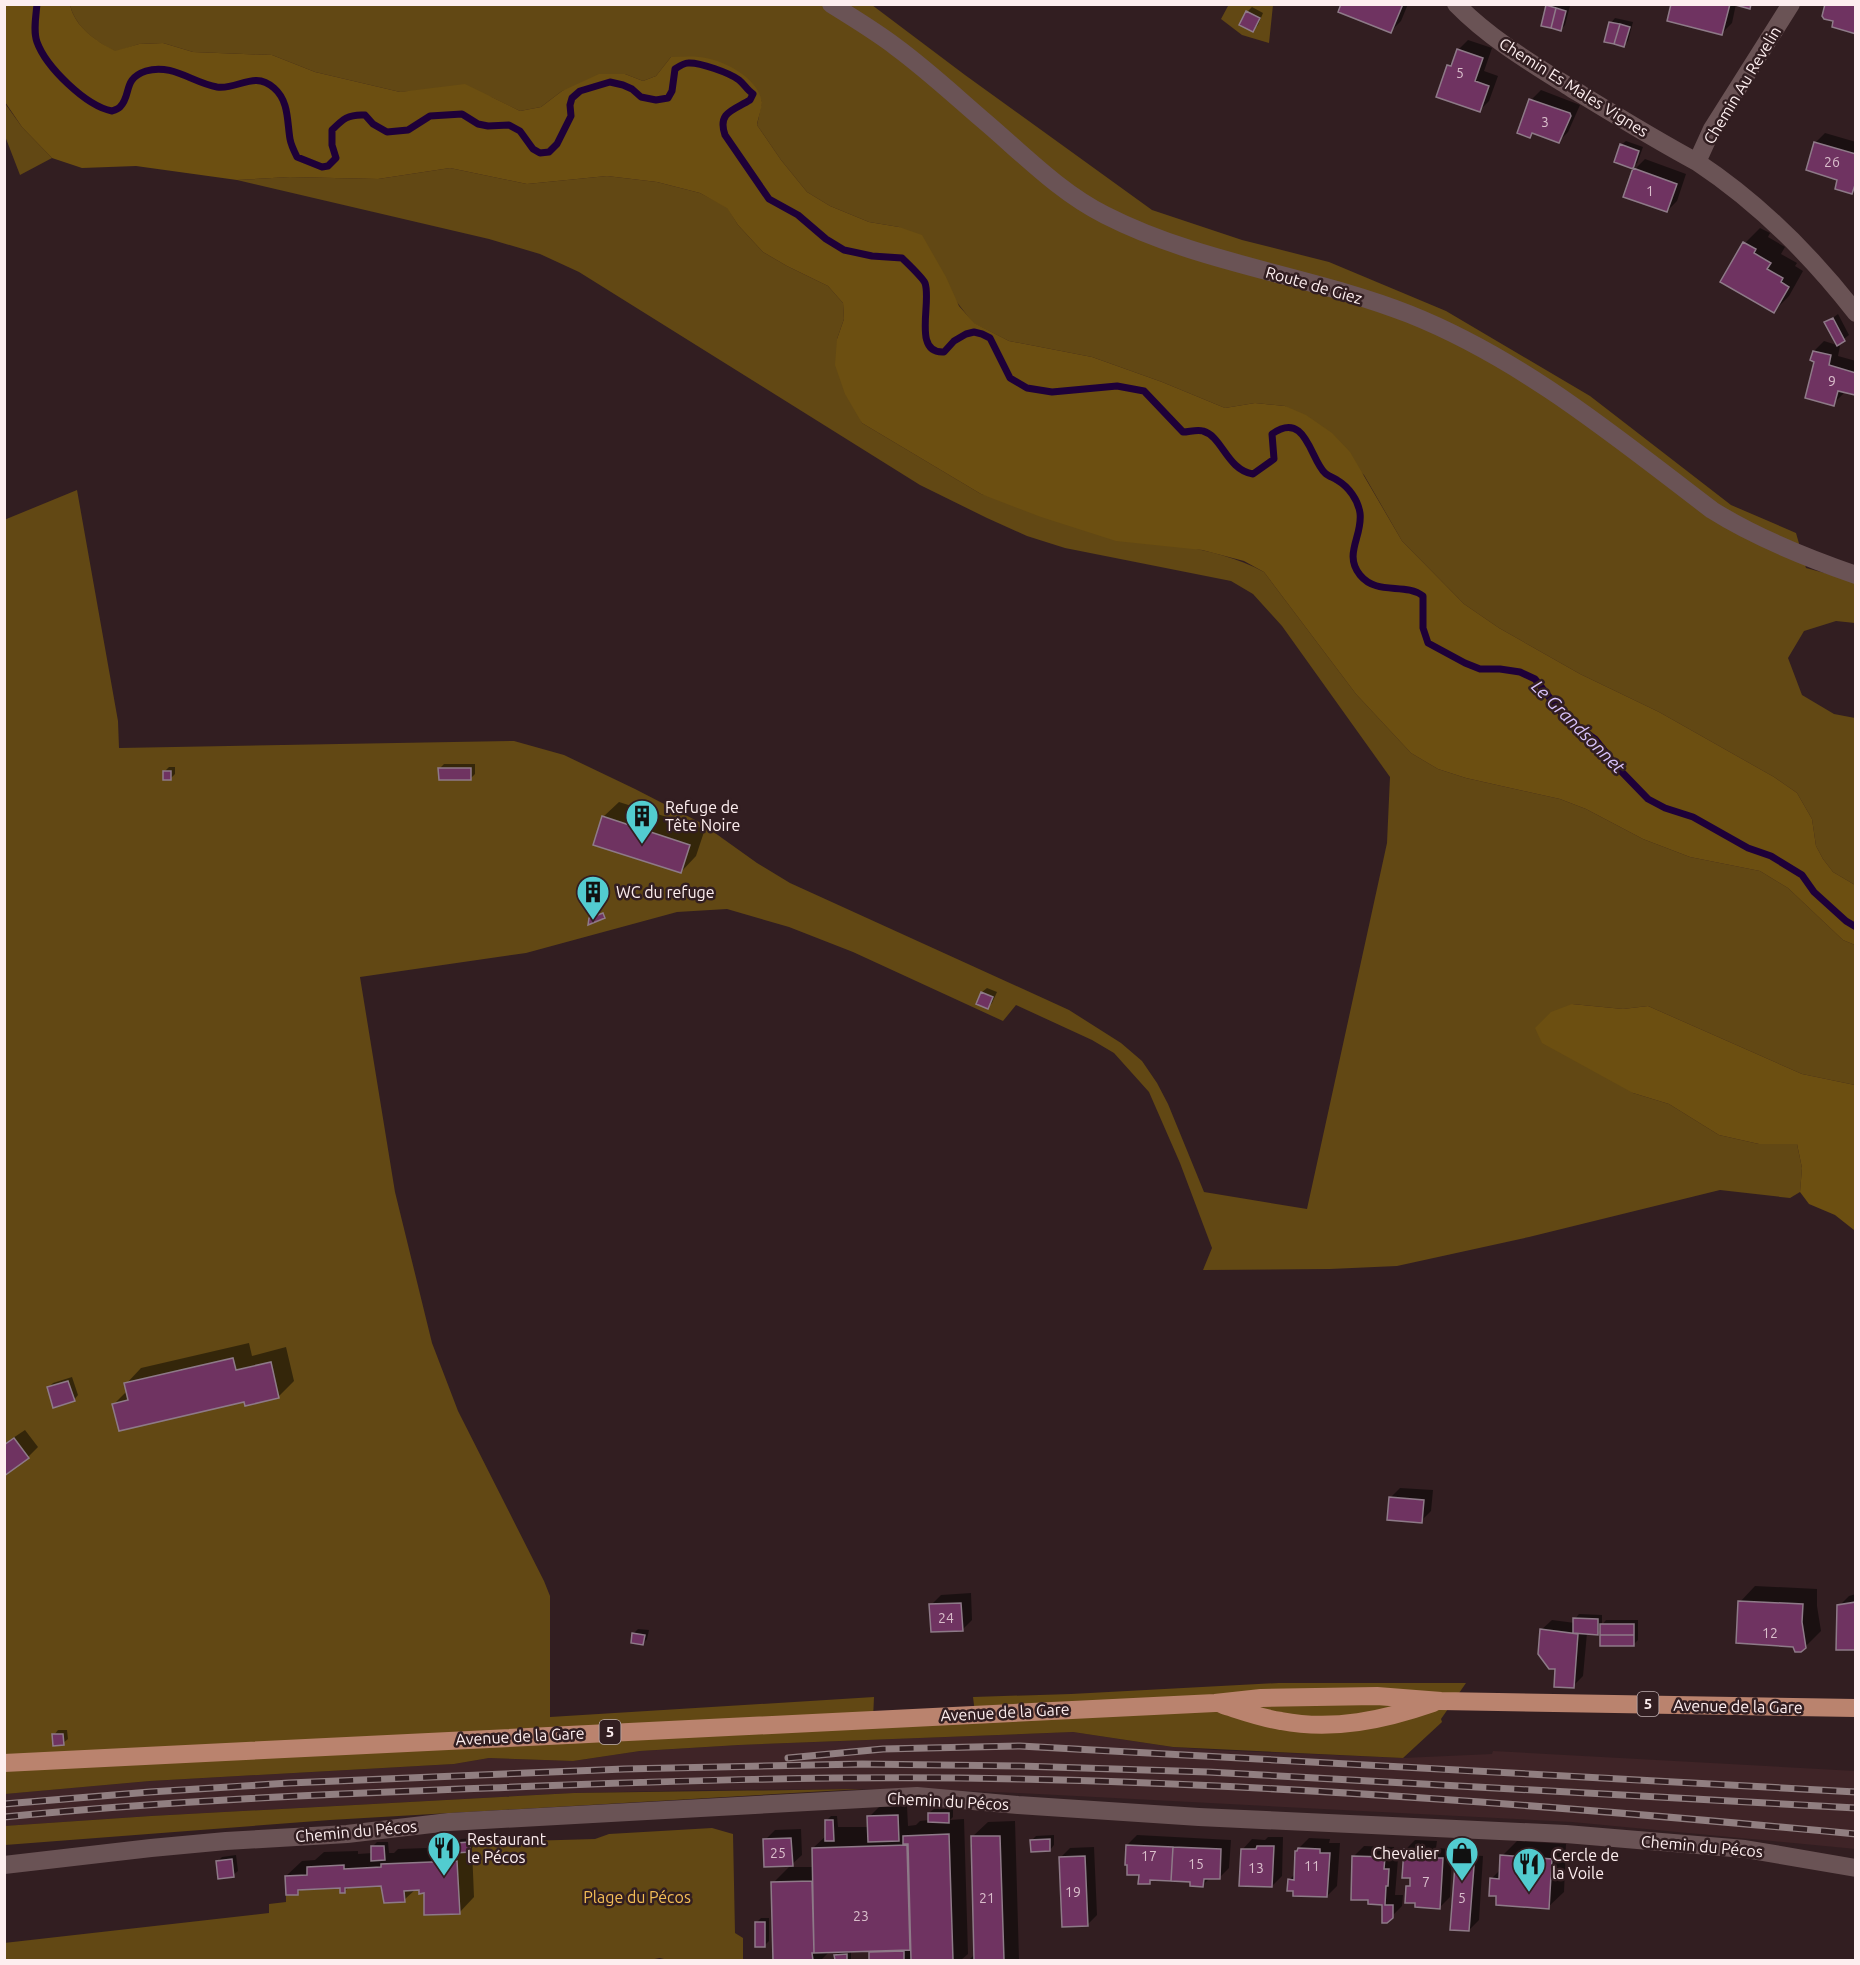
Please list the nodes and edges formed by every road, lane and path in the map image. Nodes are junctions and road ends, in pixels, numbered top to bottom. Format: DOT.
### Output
graph roads {
  1 [pos="831,4"];
  2 [pos="1456,4"];
  3 [pos="1791,4"];
  4 [pos="1697,162"];
  5 [pos="1856,313"];
  6 [pos="1856,575"];
  7 [pos="1441,1701"];
  8 [pos="1215,1702"];
  9 [pos="1856,1708"];
  10 [pos="4,1763"];
  11 [pos="4,1865"];
  12 [pos="1856,1868"];
  1 -- 6 [label="street, Route de Giez"];
  2 -- 4 [label="street, Chemin Es Males Vignes"];
  3 -- 4 [label="street, Chemin Au Revelin"];
  4 -- 5 [label="street, Chemin Au Revelin"];
  7 -- 8 [label="main road, Avenue de la Gare / 5"];
  7 -- 8 [label="main road, Avenue de la Gare / 5"];
  7 -- 9 [label="main road, Avenue de la Gare / 5"];
  8 -- 10 [label="main road, Avenue de la Gare / 5"];
  11 -- 12 [label="street, Chemin du Pécos"];
}
